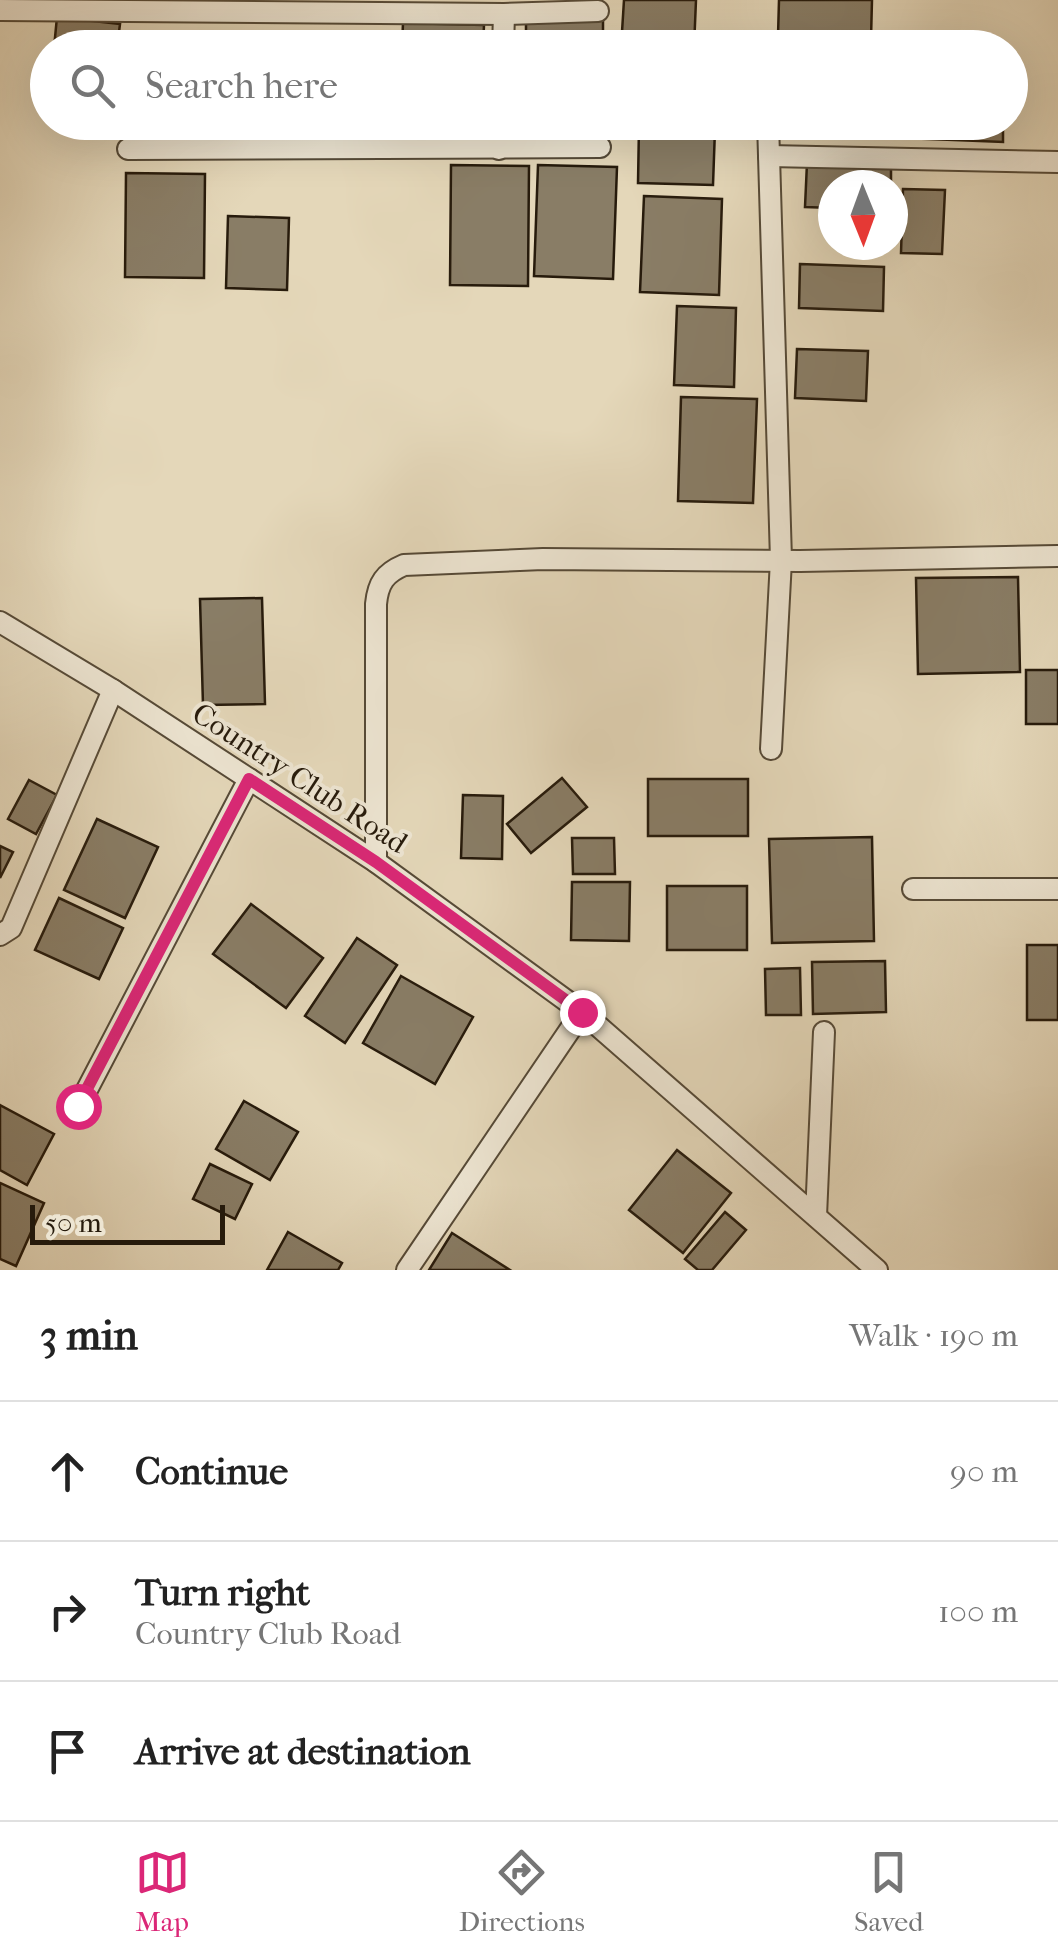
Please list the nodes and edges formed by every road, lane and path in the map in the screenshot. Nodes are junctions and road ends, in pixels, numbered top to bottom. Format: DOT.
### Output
graph roads {
  1 [pos="0,10"];
  2 [pos="598,11"];
  3 [pos="504,14"];
  4 [pos="504,30"];
  5 [pos="500,140"];
  6 [pos="769,140"];
  7 [pos="600,148"];
  8 [pos="128,149"];
  9 [pos="500,149"];
  10 [pos="769,156"];
  11 [pos="1058,162"];
  12 [pos="1058,556"];
  13 [pos="781,560"];
  14 [pos="0,622"];
  15 [pos="113,690"];
  16 [pos="771,749"];
  17 [pos="249,779"];
  18 [pos="376,862"];
  19 [pos="913,889"];
  20 [pos="1058,889"];
  21 [pos="0,935"];
  22 [pos="582,1012"];
  23 [pos="824,1032"];
  24 [pos="78,1106"];
  25 [pos="816,1216"];
  26 [pos="406,1270"];
  27 [pos="878,1270"];
  1 -- 3 [label="street"];
  2 -- 3 [label="street"];
  3 -- 4 [label="street"];
  5 -- 9 [label="street"];
  6 -- 10 [label="street"];
  7 -- 9 [label="street"];
  8 -- 9 [label="street"];
  10 -- 11 [label="street"];
  10 -- 13 [label="street"];
  12 -- 13 [label="street"];
  13 -- 16 [label="street"];
  13 -- 18 [label="street"];
  14 -- 15 [label="street, Country Club Road"];
  15 -- 17 [label="street, Country Club Road"];
  15 -- 21 [label="street"];
  17 -- 18 [label="street, Country Club Road"];
  17 -- 24 [label="street"];
  18 -- 22 [label="street, Country Club Road"];
  19 -- 20 [label="street"];
  22 -- 25 [label="street, Country Club Road"];
  22 -- 26 [label="street"];
  23 -- 25 [label="street"];
  25 -- 27 [label="street, Country Club Road"];
}
